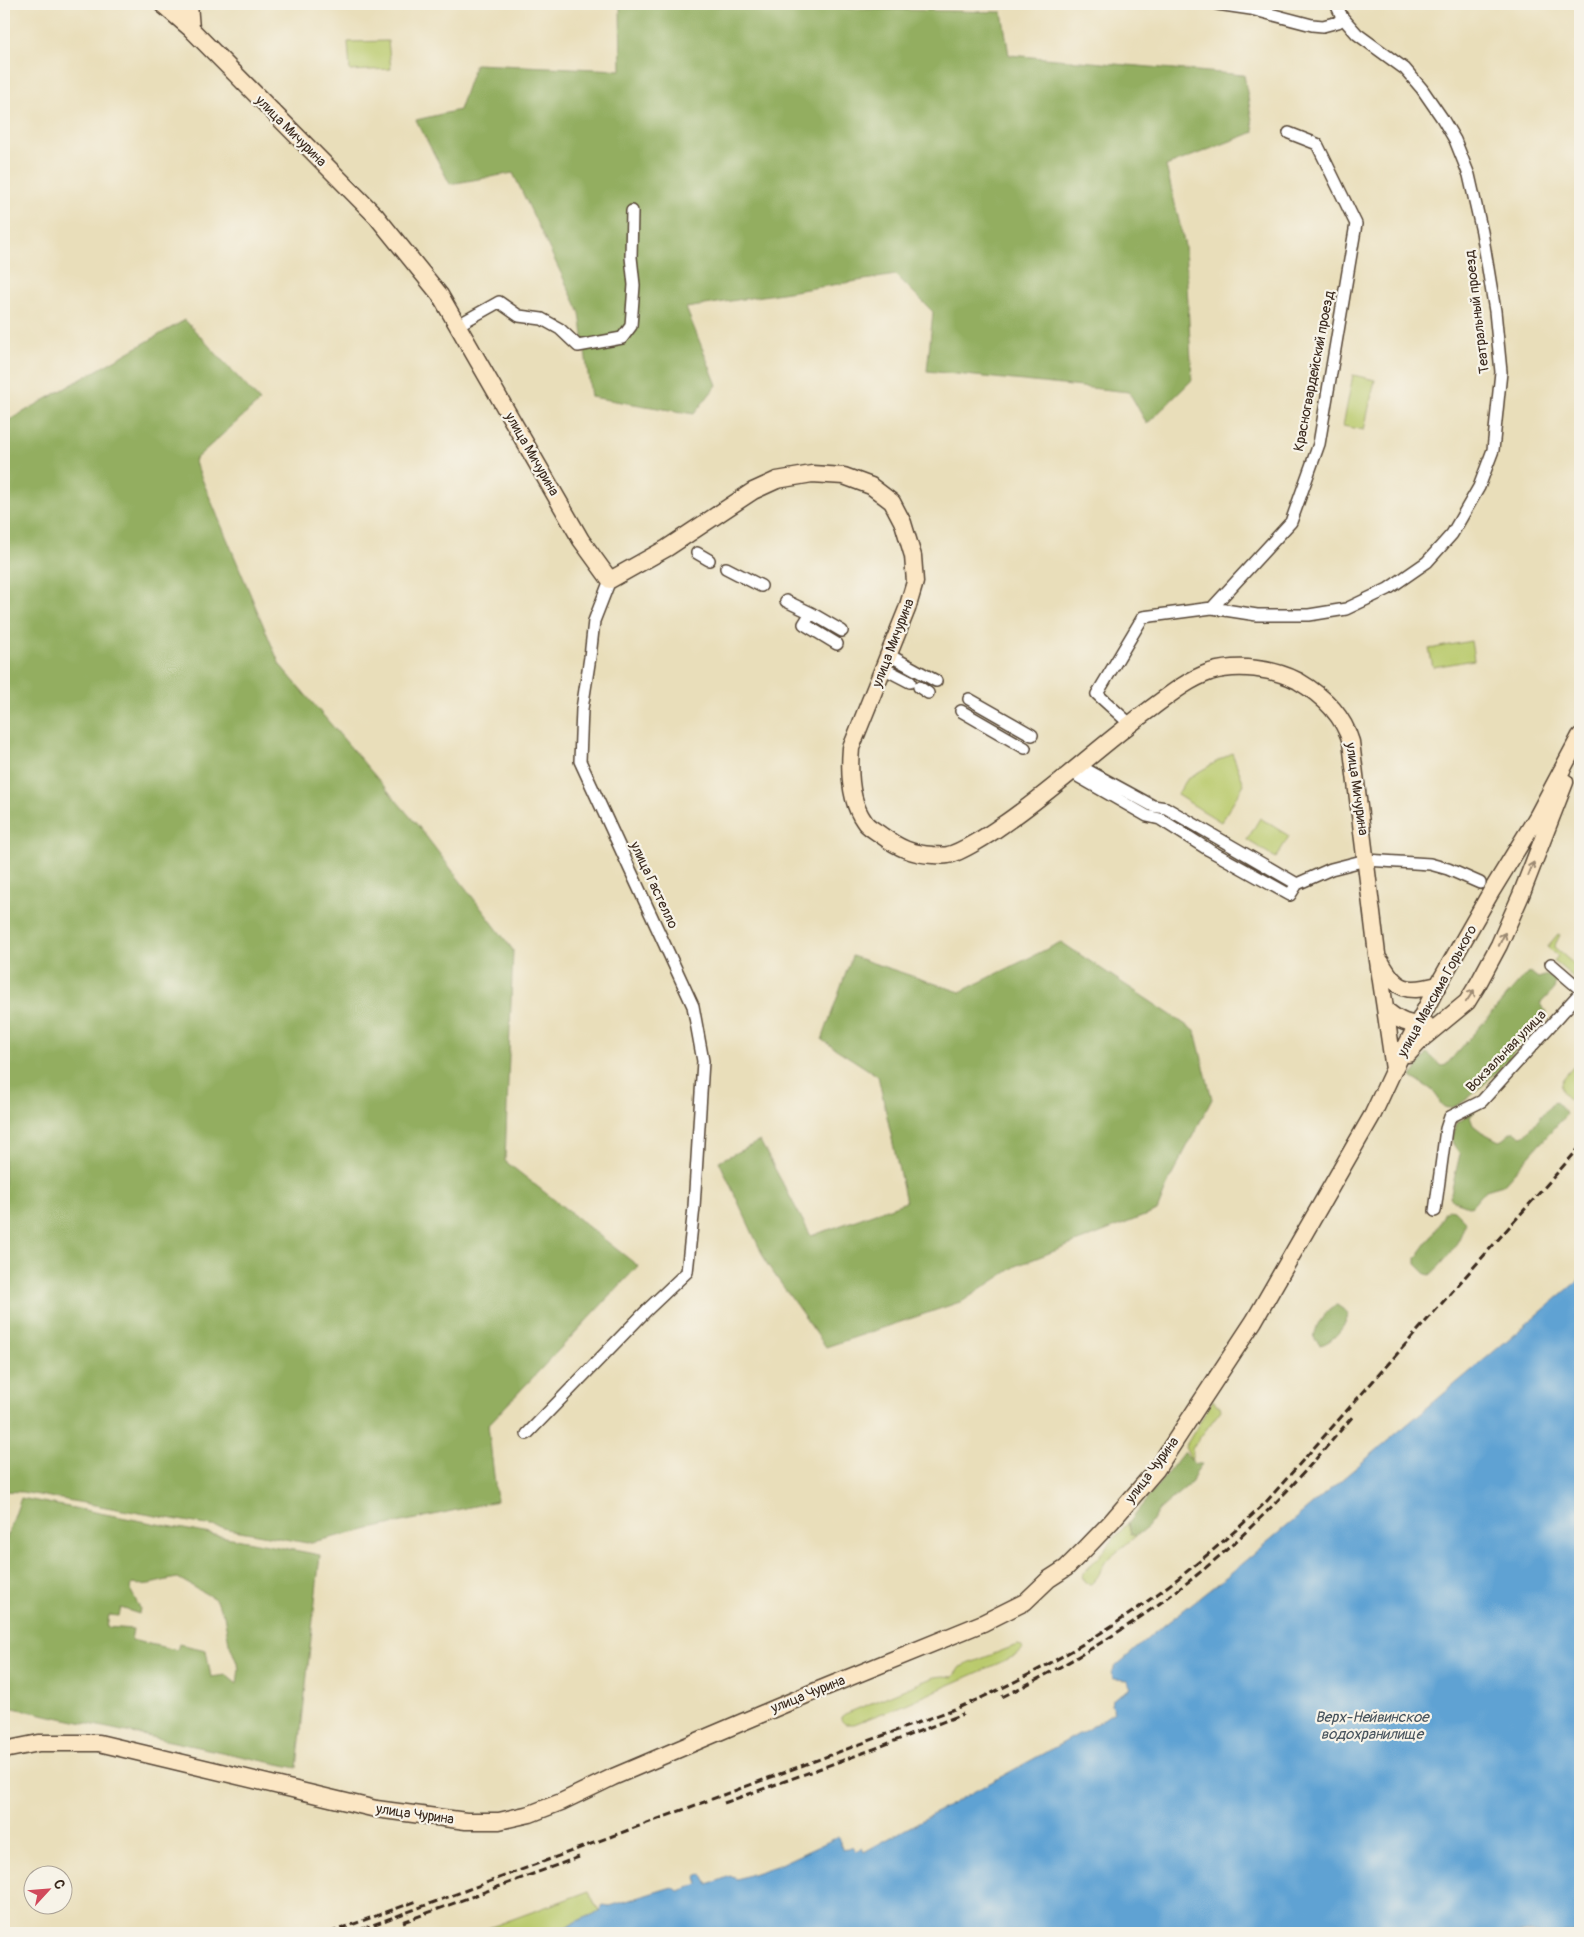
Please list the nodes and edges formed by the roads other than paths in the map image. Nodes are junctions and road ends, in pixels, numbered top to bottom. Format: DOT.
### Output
graph roads {
  1 [pos="162,4"];
  2 [pos="189,4"];
  3 [pos="1217,4"];
  4 [pos="1336,4"];
  5 [pos="1342,17"];
  6 [pos="191,29"];
  7 [pos="1289,133"];
  8 [pos="632,211"];
  9 [pos="458,325"];
  10 [pos="698,553"];
  11 [pos="709,560"];
  12 [pos="726,568"];
  13 [pos="610,580"];
  14 [pos="761,586"];
  15 [pos="786,601"];
  16 [pos="1212,608"];
  17 [pos="811,613"];
  18 [pos="842,631"];
  19 [pos="837,644"];
  20 [pos="886,662"];
  21 [pos="936,681"];
  22 [pos="919,688"];
  23 [pos="969,699"];
  24 [pos="961,711"];
  25 [pos="1130,724"];
  26 [pos="1032,735"];
  27 [pos="1580,738"];
  28 [pos="1025,748"];
  29 [pos="1083,773"];
  30 [pos="1543,822"];
  31 [pos="1366,860"];
  32 [pos="1480,883"];
  33 [pos="1377,954"];
  34 [pos="1551,964"];
  35 [pos="1438,985"];
  36 [pos="1580,989"];
  37 [pos="1580,993"];
  38 [pos="1386,1010"];
  39 [pos="1445,1020"];
  40 [pos="1417,1025"];
  41 [pos="1394,1069"];
  42 [pos="1435,1210"];
  43 [pos="527,1434"];
  44 [pos="4,1750"];
  1 -- 6 [label="street, улица Мичурина"];
  2 -- 6 [label="street"];
  3 -- 5 [label="street"];
  4 -- 5 [label="street, Театральный проезд"];
  5 -- 16 [label="street, Театральный проезд"];
  6 -- 9 [label="street, улица Мичурина"];
  7 -- 16 [label="street, Красногвардейский проезд"];
  8 -- 9 [label="street"];
  9 -- 13 [label="street, улица Мичурина"];
  10 -- 11 [label="street"];
  12 -- 14 [label="street"];
  13 -- 20 [label="street, улица Мичурина"];
  13 -- 43 [label="street, улица Гастелло"];
  15 -- 17 [label="street"];
  16 -- 25 [label="street, Театральный проезд"];
  17 -- 18 [label="street"];
  17 -- 19 [label="street"];
  20 -- 21 [label="street"];
  20 -- 22 [label="street"];
  20 -- 25 [label="street, улица Мичурина"];
  23 -- 26 [label="street"];
  24 -- 28 [label="street"];
  25 -- 31 [label="street, улица Мичурина"];
  27 -- 30 [label="street, улица Максима Горького"];
  29 -- 31 [label="street"];
  30 -- 35 [label="street, улица Максима Горького"];
  39 -- 30 [label="street, улица Максима Горького, one-way"];
  31 -- 32 [label="street"];
  31 -- 33 [label="street, улица Мичурина"];
  33 -- 35 [label="street"];
  33 -- 38 [label="street, улица Мичурина"];
  34 -- 36 [label="street"];
  35 -- 40 [label="street, улица Максима Горького"];
  37 -- 42 [label="street, Вокзальная улица"];
  38 -- 40 [label="street"];
  38 -- 41 [label="street, улица Мичурина"];
  39 -- 40 [label="street"];
  39 -- 41 [label="street, улица Максима Горького"];
  40 -- 41 [label="street, улица Максима Горького"];
  41 -- 44 [label="street, улица Чурина"];
}
